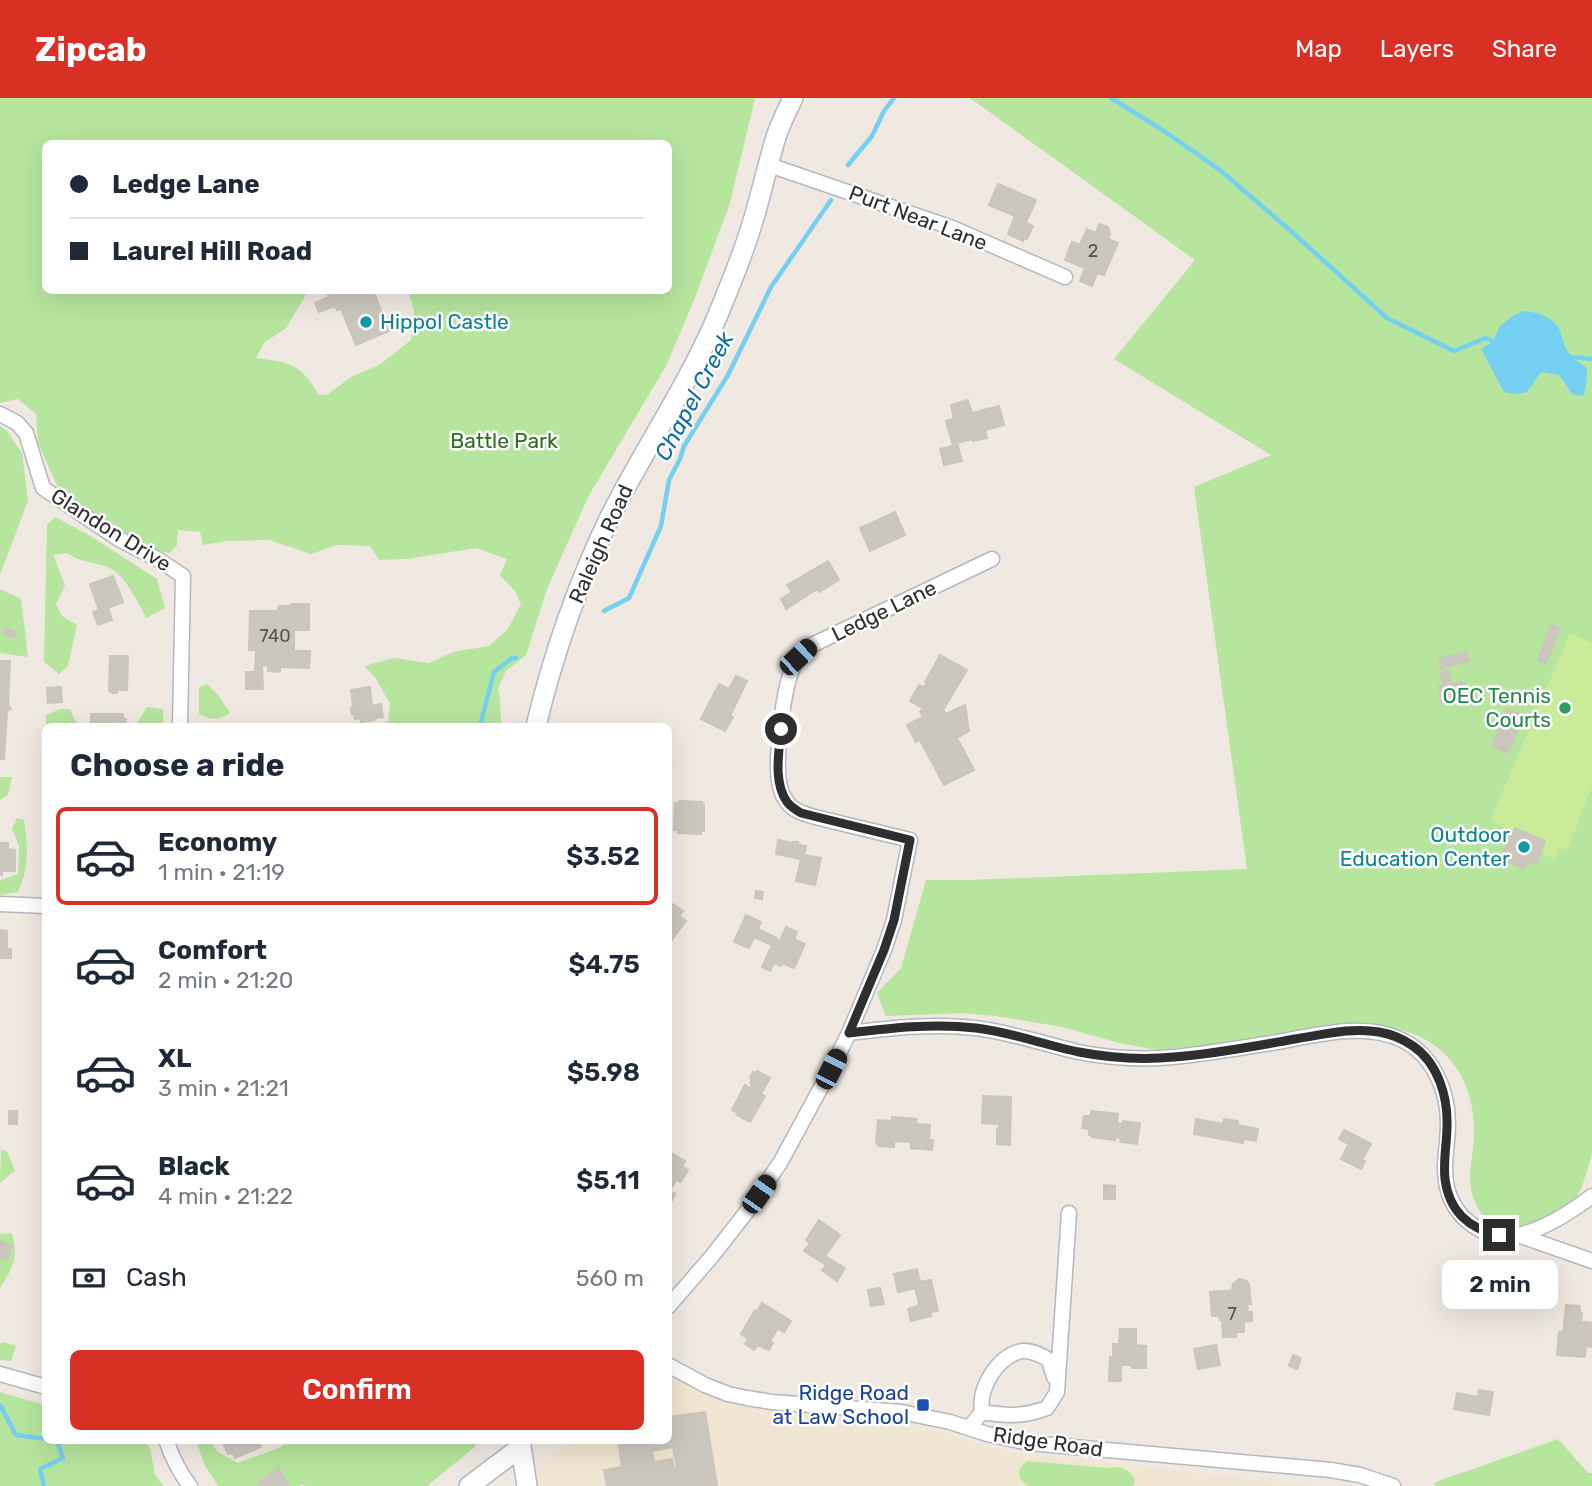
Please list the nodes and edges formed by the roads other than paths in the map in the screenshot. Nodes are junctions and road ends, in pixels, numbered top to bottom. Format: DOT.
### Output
graph roads {
  1 [pos="779,98"];
  2 [pos="793,98"];
  3 [pos="776,136"];
  4 [pos="769,165"];
  5 [pos="1065,277"];
  6 [pos="0,414"];
  7 [pos="992,559"];
  8 [pos="180,723"];
  9 [pos="537,723"];
  10 [pos="0,905"];
  11 [pos="42,906"];
  12 [pos="849,1033"];
  13 [pos="1592,1196"];
  14 [pos="1069,1213"];
  15 [pos="1518,1235"];
  16 [pos="1592,1261"];
  17 [pos="672,1302"];
  18 [pos="672,1367"];
  19 [pos="0,1374"];
  20 [pos="42,1386"];
  21 [pos="1057,1392"];
  22 [pos="982,1412"];
  23 [pos="970,1429"];
  24 [pos="168,1444"];
  25 [pos="521,1444"];
  26 [pos="523,1444"];
  27 [pos="190,1486"];
  28 [pos="469,1486"];
  29 [pos="527,1486"];
  30 [pos="1393,1486"];
  1 -- 3 [label="main road, Raleigh Road"];
  2 -- 3 [label="main road, Raleigh Road"];
  3 -- 4 [label="main road, Raleigh Road"];
  4 -- 5 [label="street, Purt Near Lane"];
  4 -- 9 [label="main road, Raleigh Road"];
  6 -- 8 [label="street, Glandon Drive"];
  7 -- 12 [label="street, Ledge Lane"];
  10 -- 11 [label="street"];
  12 -- 15 [label="street"];
  12 -- 17 [label="street"];
  13 -- 15 [label="street"];
  14 -- 21 [label="street"];
  15 -- 16 [label="street"];
  18 -- 23 [label="street, Ridge Road"];
  19 -- 20 [label="street"];
  21 -- 22 [label="street"];
  21 -- 22 [label="street"];
  22 -- 23 [label="street"];
  23 -- 30 [label="street, Ridge Road"];
  24 -- 27 [label="street"];
  25 -- 28 [label="main road"];
  26 -- 29 [label="main road"];
}
